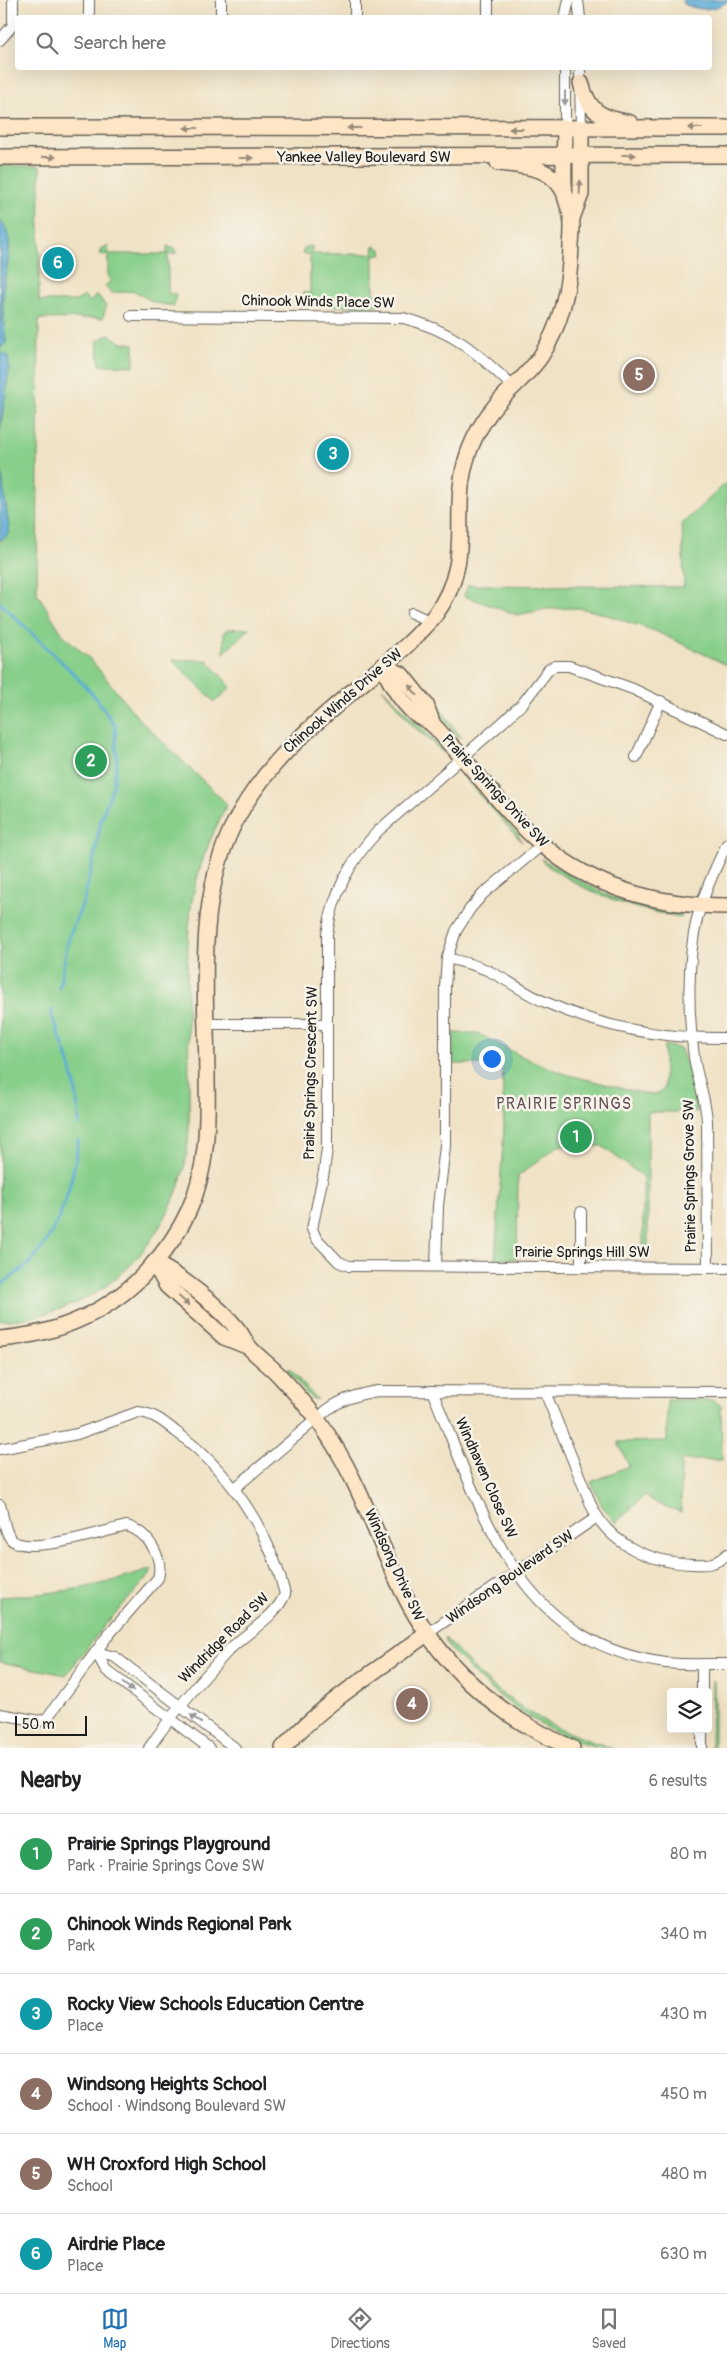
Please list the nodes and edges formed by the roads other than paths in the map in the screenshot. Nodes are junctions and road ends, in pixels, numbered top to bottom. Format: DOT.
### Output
graph roads {
  1 [pos="13,0"];
  2 [pos="89,0"];
  3 [pos="221,0"];
  4 [pos="355,0"];
  5 [pos="488,0"];
  6 [pos="569,0"];
  7 [pos="578,0"];
  8 [pos="89,15"];
  9 [pos="221,15"];
  10 [pos="355,15"];
  11 [pos="488,15"];
  12 [pos="566,15"];
  13 [pos="580,15"];
  14 [pos="0,40"];
  15 [pos="565,70"];
  16 [pos="581,75"];
  17 [pos="0,127"];
  18 [pos="663,128"];
  19 [pos="727,128"];
  20 [pos="565,129"];
  21 [pos="581,129"];
  22 [pos="565,154"];
  23 [pos="727,154"];
  24 [pos="581,155"];
  25 [pos="0,157"];
  26 [pos="445,157"];
  27 [pos="565,194"];
  28 [pos="572,218"];
  29 [pos="131,316"];
  30 [pos="513,387"];
  31 [pos="412,613"];
  32 [pos="429,621"];
  33 [pos="383,666"];
  34 [pos="661,701"];
  35 [pos="727,734"];
  36 [pos="636,757"];
  37 [pos="463,758"];
  38 [pos="727,844"];
  39 [pos="542,845"];
  40 [pos="702,905"];
  41 [pos="727,906"];
  42 [pos="447,958"];
  43 [pos="207,1024"];
  44 [pos="327,1024"];
  45 [pos="727,1038"];
  46 [pos="693,1039"];
  47 [pos="582,1212"];
  48 [pos="154,1263"];
  49 [pos="436,1266"];
  50 [pos="581,1267"];
  51 [pos="708,1268"];
  52 [pos="727,1268"];
  53 [pos="0,1339"];
  54 [pos="432,1391"];
  55 [pos="546,1392"];
  56 [pos="727,1392"];
  57 [pos="316,1418"];
  58 [pos="0,1449"];
  59 [pos="235,1488"];
  60 [pos="0,1505"];
  61 [pos="596,1517"];
  62 [pos="727,1554"];
  63 [pos="516,1573"];
  64 [pos="428,1633"];
  65 [pos="96,1652"];
  66 [pos="702,1664"];
  67 [pos="727,1664"];
  68 [pos="702,1688"];
  69 [pos="179,1706"];
  70 [pos="0,1714"];
  71 [pos="170,1718"];
  72 [pos="702,1733"];
  73 [pos="149,1748"];
  74 [pos="209,1748"];
  75 [pos="235,1748"];
  76 [pos="283,1748"];
  77 [pos="572,1748"];
  78 [pos="702,1748"];
  1 -- 14 [label="street"];
  2 -- 8 [label="street"];
  3 -- 9 [label="street"];
  4 -- 10 [label="street"];
  5 -- 11 [label="street"];
  6 -- 12 [label="street"];
  7 -- 13 [label="street"];
  15 -- 20 [label="street, one-way"];
  16 -- 18 [label="street"];
  16 -- 21 [label="street"];
  20 -- 17 [label="street, Yankee Valley Boulevard SW, one-way"];
  19 -- 18 [label="street, Yankee Valley Boulevard SW, one-way"];
  18 -- 21 [label="street, Yankee Valley Boulevard SW"];
  20 -- 21 [label="street, Yankee Valley Boulevard SW"];
  20 -- 22 [label="street, Chinook Winds Drive SW"];
  21 -- 24 [label="street, Chinook Winds Drive SW"];
  22 -- 24 [label="street, Yankee Valley Boulevard SW"];
  22 -- 26 [label="street, Yankee Valley Boulevard SW"];
  22 -- 27 [label="street, Chinook Winds Drive SW"];
  24 -- 23 [label="street, Yankee Valley Boulevard SW, one-way"];
  28 -- 24 [label="street, Chinook Winds Drive SW, one-way"];
  25 -- 26 [label="street, Yankee Valley Boulevard SW, one-way"];
  26 -- 27 [label="street"];
  27 -- 28 [label="street, Chinook Winds Drive SW"];
  28 -- 30 [label="street, Chinook Winds Drive SW"];
  29 -- 30 [label="street, Chinook Winds Place SW"];
  30 -- 32 [label="street, Chinook Winds Drive SW"];
  31 -- 32 [label="street"];
  32 -- 33 [label="street, Chinook Winds Drive SW"];
  33 -- 37 [label="street, Prairie Springs Drive SW"];
  33 -- 43 [label="street, Chinook Winds Drive SW"];
  34 -- 35 [label="street, Prairie Springs Crescent SW"];
  34 -- 36 [label="street"];
  34 -- 37 [label="street, Prairie Springs Crescent SW"];
  37 -- 39 [label="street, Prairie Springs Drive SW"];
  37 -- 44 [label="street, Prairie Springs Crescent SW"];
  38 -- 40 [label="street, Prairie Springs Grove SW"];
  39 -- 40 [label="street, Prairie Springs Drive SW"];
  39 -- 42 [label="street"];
  40 -- 41 [label="street, Prairie Springs Drive SW"];
  40 -- 46 [label="street, Prairie Springs Grove SW"];
  42 -- 46 [label="street"];
  42 -- 49 [label="street"];
  43 -- 44 [label="street"];
  43 -- 48 [label="street, Chinook Winds Drive SW"];
  44 -- 49 [label="street, Prairie Springs Crescent SW"];
  45 -- 46 [label="street"];
  46 -- 51 [label="street, Prairie Springs Grove SW"];
  47 -- 50 [label="street"];
  48 -- 53 [label="street, Chinook Winds Drive SW"];
  48 -- 57 [label="street, Windsong Drive SW"];
  49 -- 50 [label="street, Prairie Springs Hill SW"];
  50 -- 51 [label="street, Prairie Springs Hill SW"];
  51 -- 52 [label="street, Prairie Springs Hill SW"];
  54 -- 55 [label="street"];
  54 -- 57 [label="street"];
  54 -- 63 [label="street, Windhaven Close SW"];
  55 -- 56 [label="street"];
  55 -- 61 [label="street"];
  57 -- 59 [label="street"];
  57 -- 64 [label="street, Windsong Drive SW"];
  58 -- 59 [label="street, Windridge Road SW"];
  59 -- 69 [label="street, Windridge Road SW"];
  60 -- 65 [label="street"];
  61 -- 62 [label="street"];
  61 -- 63 [label="street, Windsong Boulevard SW"];
  63 -- 64 [label="street, Windsong Boulevard SW"];
  63 -- 66 [label="street, Windhaven Close SW"];
  64 -- 76 [label="street, Windsong Boulevard SW"];
  64 -- 77 [label="street, Windsong Drive SW"];
  65 -- 69 [label="street"];
  65 -- 70 [label="street"];
  65 -- 71 [label="street, one-way"];
  66 -- 67 [label="street, Windhaven Close SW"];
  66 -- 68 [label="street"];
  69 -- 71 [label="street, Windridge Road SW"];
  75 -- 69 [label="street, one-way"];
  71 -- 73 [label="street, Windridge Road SW"];
  71 -- 74 [label="street"];
  72 -- 78 [label="street"];
}
